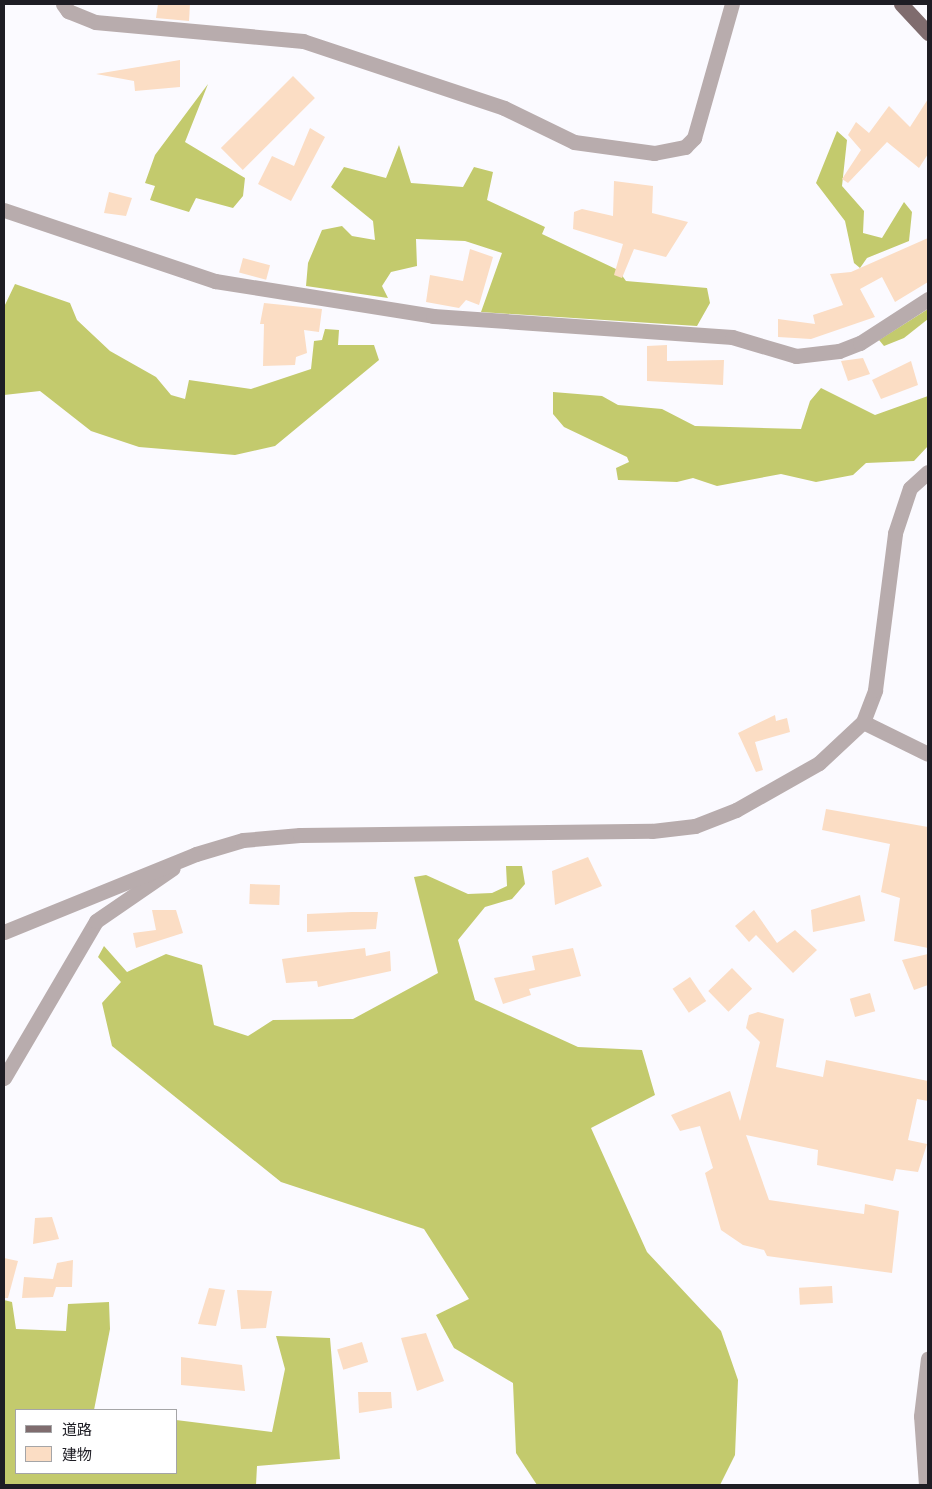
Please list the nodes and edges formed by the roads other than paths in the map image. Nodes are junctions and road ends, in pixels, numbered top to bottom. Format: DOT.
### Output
graph roads {
  1 [pos="63,4"];
  2 [pos="732,4"];
  3 [pos="901,4"];
  4 [pos="928,33"];
  5 [pos="4,210"];
  6 [pos="928,299"];
  7 [pos="928,472"];
  8 [pos="863,722"];
  9 [pos="928,754"];
  10 [pos="196,854"];
  11 [pos="4,932"];
  12 [pos="4,1078"];
  13 [pos="928,1358"];
  14 [pos="926,1485"];
  1 -- 2 [label="street"];
  3 -- 4 [label="main road"];
  5 -- 6 [label="street"];
  7 -- 8 [label="street"];
  8 -- 9 [label="street"];
  8 -- 10 [label="street"];
  10 -- 11 [label="street"];
  10 -- 12 [label="street"];
  13 -- 14 [label="street"];
}
